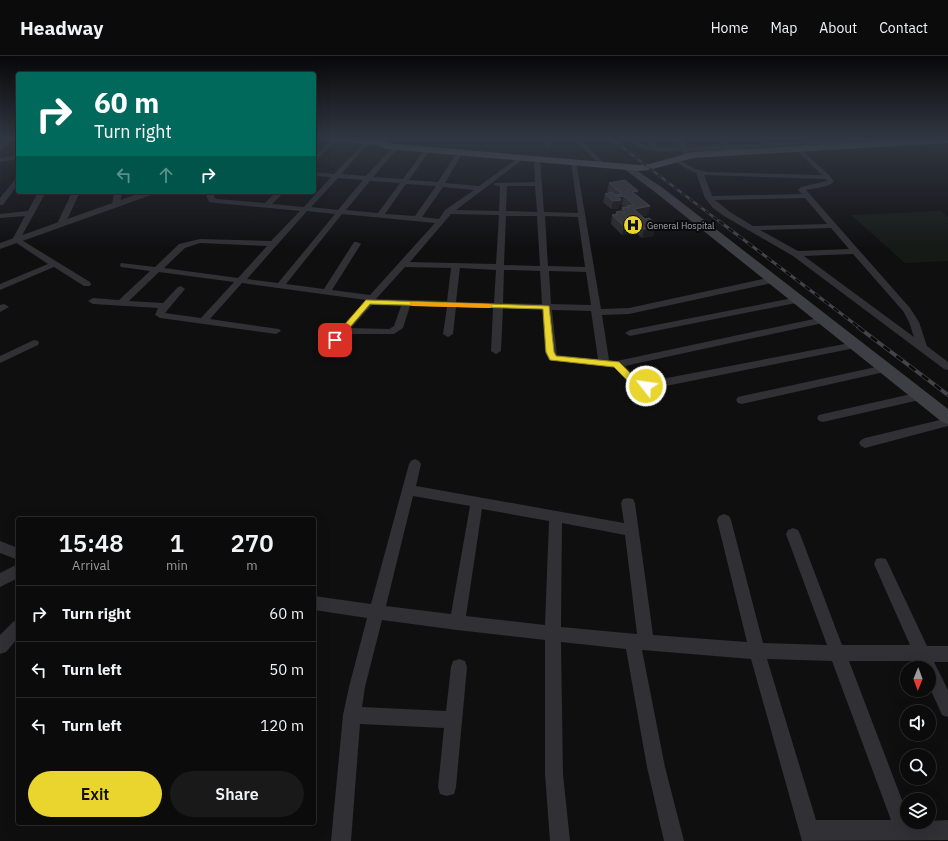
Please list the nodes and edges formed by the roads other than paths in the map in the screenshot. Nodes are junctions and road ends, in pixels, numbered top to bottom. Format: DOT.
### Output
graph roads {
  1 [pos="321,175"];
  2 [pos="371,175"];
  3 [pos="409,175"];
  4 [pos="447,175"];
  5 [pos="498,175"];
  6 [pos="538,175"];
  7 [pos="576,175"];
  8 [pos="637,175"];
  9 [pos="700,175"];
  10 [pos="733,175"];
  11 [pos="825,175"];
  12 [pos="336,176"];
  13 [pos="828,177"];
  14 [pos="367,179"];
  15 [pos="404,182"];
  16 [pos="441,184"];
  17 [pos="504,184"];
  18 [pos="539,184"];
  19 [pos="16,186"];
  20 [pos="482,186"];
  21 [pos="0,187"];
  22 [pos="41,194"];
  23 [pos="75,194"];
  24 [pos="118,194"];
  25 [pos="146,194"];
  26 [pos="210,194"];
  27 [pos="278,194"];
  28 [pos="806,196"];
  29 [pos="709,198"];
  30 [pos="0,203"];
  31 [pos="116,205"];
  32 [pos="266,206"];
  33 [pos="305,209"];
  34 [pos="341,212"];
  35 [pos="448,212"];
  36 [pos="30,213"];
  37 [pos="503,214"];
  38 [pos="541,215"];
  39 [pos="582,215"];
  40 [pos="0,216"];
  41 [pos="380,216"];
  42 [pos="418,219"];
  43 [pos="441,221"];
  44 [pos="61,224"];
  45 [pos="834,226"];
  46 [pos="751,228"];
  47 [pos="16,240"];
  48 [pos="273,244"];
  49 [pos="357,244"];
  50 [pos="0,246"];
  51 [pos="856,251"];
  52 [pos="796,254"];
  53 [pos="55,264"];
  54 [pos="402,264"];
  55 [pos="124,265"];
  56 [pos="456,266"];
  57 [pos="500,267"];
  58 [pos="156,269"];
  59 [pos="544,269"];
  60 [pos="591,270"];
  61 [pos="239,280"];
  62 [pos="772,280"];
  63 [pos="86,284"];
  64 [pos="280,286"];
  65 [pos="0,287"];
  66 [pos="181,289"];
  67 [pos="326,292"];
  68 [pos="370,300"];
  69 [pos="798,300"];
  70 [pos="94,301"];
  71 [pos="121,303"];
  72 [pos="406,303"];
  73 [pos="452,305"];
  74 [pos="165,306"];
  75 [pos="498,306"];
  76 [pos="547,307"];
  77 [pos="596,310"];
  78 [pos="823,320"];
  79 [pos="203,321"];
  80 [pos="276,331"];
  81 [pos="343,331"];
  82 [pos="630,333"];
  83 [pos="448,334"];
  84 [pos="34,343"];
  85 [pos="855,345"];
  86 [pos="922,347"];
  87 [pos="328,348"];
  88 [pos="496,351"];
  89 [pos="0,360"];
  90 [pos="604,363"];
  91 [pos="617,364"];
  92 [pos="948,367"];
  93 [pos="886,369"];
  94 [pos="920,396"];
  95 [pos="742,400"];
  96 [pos="823,418"];
  97 [pos="948,418"];
  98 [pos="948,422"];
  99 [pos="865,442"];
  100 [pos="415,464"];
  101 [pos="408,490"];
  102 [pos="477,502"];
  103 [pos="628,503"];
  104 [pos="556,516"];
  105 [pos="724,520"];
  106 [pos="631,530"];
  107 [pos="793,534"];
  108 [pos="0,548"];
  109 [pos="16,553"];
  110 [pos="881,564"];
  111 [pos="16,572"];
  112 [pos="0,580"];
  113 [pos="316,604"];
  114 [pos="376,612"];
  115 [pos="457,623"];
  116 [pos="16,629"];
  117 [pos="552,633"];
  118 [pos="639,642"];
  119 [pos="0,646"];
  120 [pos="758,651"];
  121 [pos="838,652"];
  122 [pos="922,653"];
  123 [pos="948,654"];
  124 [pos="926,661"];
  125 [pos="459,667"];
  126 [pos="936,683"];
  127 [pos="948,709"];
  128 [pos="352,715"];
  129 [pos="454,720"];
  130 [pos="447,787"];
  131 [pos="948,830"];
  132 [pos="906,835"];
  133 [pos="810,836"];
  134 [pos="341,841"];
  135 [pos="560,841"];
  136 [pos="674,841"];
  1 -- 12 [label="street"];
  2 -- 14 [label="street"];
  3 -- 15 [label="street"];
  4 -- 16 [label="street"];
  5 -- 20 [label="street"];
  6 -- 18 [label="street"];
  7 -- 39 [label="street"];
  8 -- 62 [label="main road"];
  9 -- 29 [label="street"];
  10 -- 13 [label="street"];
  11 -- 13 [label="street"];
  12 -- 14 [label="street"];
  12 -- 33 [label="street"];
  13 -- 28 [label="street"];
  14 -- 15 [label="street"];
  14 -- 34 [label="street"];
  15 -- 16 [label="street"];
  15 -- 41 [label="street"];
  16 -- 20 [label="street"];
  16 -- 42 [label="street"];
  17 -- 18 [label="street"];
  17 -- 20 [label="street"];
  17 -- 37 [label="street"];
  18 -- 38 [label="street"];
  19 -- 21 [label="street"];
  19 -- 30 [label="street"];
  20 -- 35 [label="street"];
  22 -- 36 [label="street"];
  23 -- 44 [label="street"];
  24 -- 31 [label="street"];
  25 -- 31 [label="street"];
  26 -- 32 [label="street"];
  27 -- 32 [label="street"];
  28 -- 29 [label="street"];
  28 -- 45 [label="street"];
  29 -- 46 [label="street"];
  31 -- 44 [label="street"];
  32 -- 33 [label="street"];
  33 -- 34 [label="street"];
  33 -- 48 [label="street"];
  34 -- 41 [label="street"];
  34 -- 64 [label="street"];
  35 -- 37 [label="street"];
  35 -- 43 [label="street"];
  36 -- 40 [label="street"];
  36 -- 47 [label="street"];
  37 -- 38 [label="street"];
  37 -- 57 [label="street"];
  38 -- 39 [label="street"];
  38 -- 59 [label="street"];
  39 -- 60 [label="street"];
  41 -- 42 [label="street"];
  42 -- 43 [label="street"];
  43 -- 54 [label="street"];
  44 -- 47 [label="street"];
  45 -- 46 [label="street"];
  45 -- 51 [label="street"];
  46 -- 52 [label="street"];
  47 -- 50 [label="street"];
  47 -- 53 [label="street"];
  48 -- 58 [label="street"];
  48 -- 61 [label="street"];
  49 -- 67 [label="street"];
  51 -- 52 [label="street"];
  51 -- 86 [label="street"];
  52 -- 86 [label="street"];
  53 -- 63 [label="street"];
  53 -- 65 [label="street"];
  54 -- 56 [label="street"];
  54 -- 68 [label="street"];
  55 -- 58 [label="street"];
  56 -- 57 [label="street"];
  56 -- 73 [label="street"];
  57 -- 59 [label="street"];
  57 -- 75 [label="street"];
  58 -- 61 [label="street"];
  58 -- 71 [label="street"];
  59 -- 60 [label="street"];
  59 -- 76 [label="street"];
  60 -- 77 [label="street"];
  61 -- 64 [label="street"];
  61 -- 79 [label="street"];
  62 -- 69 [label="main road"];
  62 -- 77 [label="street"];
  64 -- 67 [label="street"];
  66 -- 74 [label="street"];
  67 -- 68 [label="street"];
  68 -- 72 [label="street"];
  68 -- 81 [label="street"];
  69 -- 78 [label="main road"];
  69 -- 82 [label="street"];
  70 -- 71 [label="street"];
  71 -- 74 [label="street"];
  72 -- 73 [label="street"];
  72 -- 81 [label="street"];
  73 -- 75 [label="street"];
  73 -- 83 [label="street"];
  74 -- 79 [label="street"];
  75 -- 76 [label="street"];
  75 -- 88 [label="street"];
  76 -- 77 [label="street"];
  76 -- 90 [label="street"];
  77 -- 90 [label="street"];
  78 -- 85 [label="main road"];
  78 -- 91 [label="street"];
  79 -- 80 [label="street"];
  81 -- 87 [label="street"];
  84 -- 89 [label="street"];
  85 -- 91 [label="street"];
  85 -- 93 [label="main road"];
  86 -- 92 [label="street"];
  90 -- 91 [label="street"];
  93 -- 94 [label="main road"];
  93 -- 95 [label="street"];
  94 -- 96 [label="street"];
  94 -- 97 [label="main road"];
  98 -- 99 [label="street"];
  100 -- 101 [label="street"];
  101 -- 102 [label="street"];
  101 -- 114 [label="street"];
  102 -- 104 [label="street"];
  102 -- 115 [label="street"];
  103 -- 106 [label="street"];
  104 -- 106 [label="street"];
  104 -- 117 [label="street"];
  105 -- 120 [label="street"];
  106 -- 118 [label="street"];
  107 -- 121 [label="street"];
  108 -- 109 [label="street"];
  110 -- 122 [label="street"];
  111 -- 112 [label="street"];
  113 -- 114 [label="street"];
  114 -- 115 [label="street"];
  114 -- 128 [label="street"];
  115 -- 117 [label="street"];
  116 -- 119 [label="street"];
  117 -- 118 [label="street"];
  117 -- 135 [label="street"];
  118 -- 120 [label="street"];
  118 -- 136 [label="street"];
  120 -- 121 [label="street"];
  120 -- 133 [label="street"];
  121 -- 122 [label="street"];
  121 -- 132 [label="street"];
  122 -- 123 [label="street"];
  122 -- 124 [label="street"];
  125 -- 129 [label="street"];
  126 -- 127 [label="street"];
  128 -- 129 [label="street"];
  128 -- 134 [label="street"];
  129 -- 130 [label="street"];
  131 -- 132 [label="street"];
  132 -- 133 [label="street"];
}
